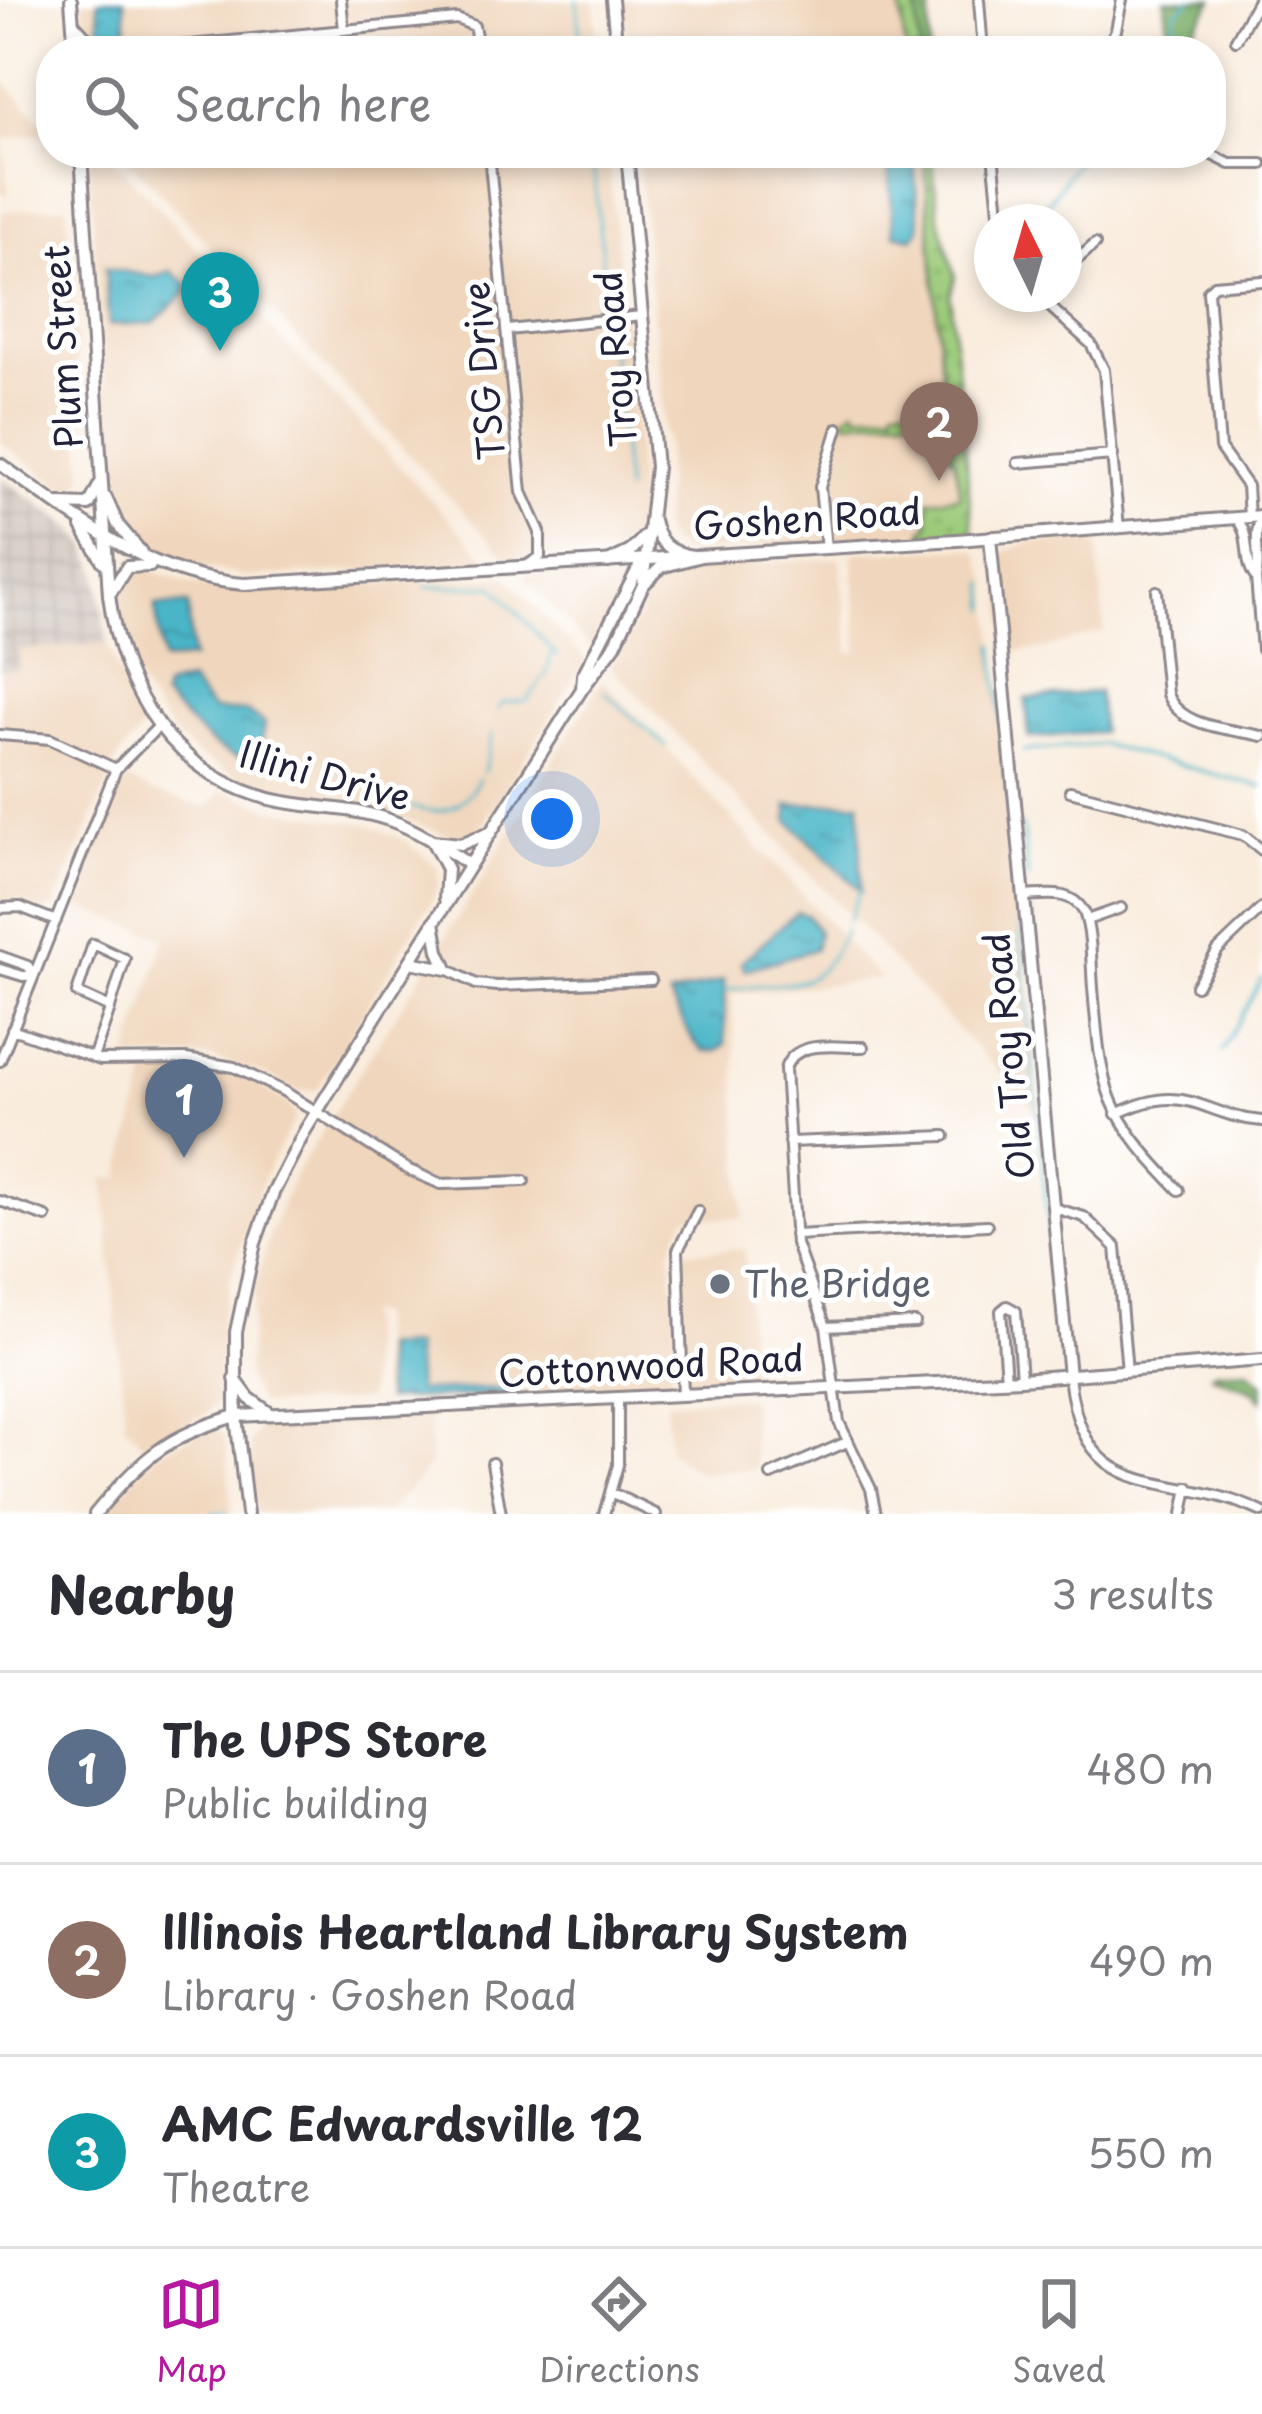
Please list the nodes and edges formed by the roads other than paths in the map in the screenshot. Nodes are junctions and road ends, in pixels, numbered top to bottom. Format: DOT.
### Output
graph roads {
  1 [pos="71,0"];
  2 [pos="341,0"];
  3 [pos="612,0"];
  4 [pos="979,0"];
  5 [pos="1122,0"];
  6 [pos="1258,0"];
  7 [pos="74,22"];
  8 [pos="344,30"];
  9 [pos="75,36"];
  10 [pos="86,36"];
  11 [pos="282,36"];
  12 [pos="477,36"];
  13 [pos="616,36"];
  14 [pos="982,36"];
  15 [pos="1112,36"];
  16 [pos="1237,40"];
  17 [pos="1226,162"];
  18 [pos="1262,164"];
  19 [pos="82,168"];
  20 [pos="491,168"];
  21 [pos="628,168"];
  22 [pos="994,168"];
  23 [pos="998,204"];
  24 [pos="1095,244"];
  25 [pos="1082,255"];
  26 [pos="1262,281"];
  27 [pos="1056,312"];
  28 [pos="642,316"];
  29 [pos="508,330"];
  30 [pos="838,428"];
  31 [pos="1113,455"];
  32 [pos="1018,463"];
  33 [pos="0,464"];
  34 [pos="102,484"];
  35 [pos="1262,484"];
  36 [pos="1247,486"];
  37 [pos="61,506"];
  38 [pos="1258,516"];
  39 [pos="1233,518"];
  40 [pos="652,521"];
  41 [pos="1119,527"];
  42 [pos="106,537"];
  43 [pos="990,537"];
  44 [pos="826,548"];
  45 [pos="699,556"];
  46 [pos="643,559"];
  47 [pos="608,562"];
  48 [pos="162,567"];
  49 [pos="515,567"];
  50 [pos="1256,578"];
  51 [pos="643,585"];
  52 [pos="1157,591"];
  53 [pos="627,594"];
  54 [pos="109,595"];
  55 [pos="1262,650"];
  56 [pos="582,689"];
  57 [pos="158,727"];
  58 [pos="0,735"];
  59 [pos="1262,736"];
  60 [pos="116,769"];
  61 [pos="1070,791"];
  62 [pos="492,831"];
  63 [pos="432,841"];
  64 [pos="1262,850"];
  65 [pos="470,866"];
  66 [pos="1024,896"];
  67 [pos="0,908"];
  68 [pos="443,908"];
  69 [pos="1121,908"];
  70 [pos="1262,908"];
  71 [pos="1087,920"];
  72 [pos="56,921"];
  73 [pos="434,922"];
  74 [pos="0,956"];
  75 [pos="410,962"];
  76 [pos="0,969"];
  77 [pos="447,969"];
  78 [pos="34,975"];
  79 [pos="652,980"];
  80 [pos="1196,986"];
  81 [pos="110,1008"];
  82 [pos="12,1029"];
  83 [pos="863,1047"];
  84 [pos="93,1058"];
  85 [pos="0,1059"];
  86 [pos="316,1112"];
  87 [pos="1116,1114"];
  88 [pos="1262,1121"];
  89 [pos="945,1136"];
  90 [pos="789,1142"];
  91 [pos="524,1180"];
  92 [pos="1179,1190"];
  93 [pos="0,1201"];
  94 [pos="1054,1208"];
  95 [pos="698,1210"];
  96 [pos="46,1217"];
  97 [pos="987,1225"];
  98 [pos="795,1235"];
  99 [pos="915,1323"];
  100 [pos="826,1328"];
  101 [pos="1262,1360"];
  102 [pos="1127,1371"];
  103 [pos="1070,1376"];
  104 [pos="235,1378"];
  105 [pos="1021,1379"];
  106 [pos="1006,1380"];
  107 [pos="833,1388"];
  108 [pos="683,1395"];
  109 [pos="618,1398"];
  110 [pos="271,1414"];
  111 [pos="236,1416"];
  112 [pos="847,1442"];
  113 [pos="492,1463"];
  114 [pos="771,1474"];
  115 [pos="1188,1487"];
  116 [pos="612,1493"];
  117 [pos="1262,1512"];
  118 [pos="95,1514"];
  119 [pos="247,1514"];
  120 [pos="501,1514"];
  121 [pos="604,1514"];
  122 [pos="656,1514"];
  123 [pos="877,1514"];
  124 [pos="1184,1514"];
  1 -- 7 [label="main road"];
  2 -- 8 [label="street"];
  3 -- 13 [label="main road"];
  4 -- 14 [label="street"];
  5 -- 15 [label="street"];
  6 -- 16 [label="street"];
  7 -- 9 [label="main road"];
  7 -- 10 [label="street"];
  8 -- 11 [label="street"];
  8 -- 12 [label="street"];
  17 -- 18 [label="street"];
  19 -- 34 [label="main road, Plum Street"];
  20 -- 29 [label="street, TSG Drive"];
  21 -- 28 [label="main road, Troy Road"];
  22 -- 23 [label="street"];
  24 -- 25 [label="street"];
  26 -- 36 [label="street"];
  27 -- 31 [label="street"];
  28 -- 29 [label="street"];
  28 -- 40 [label="main road, Troy Road"];
  29 -- 49 [label="street, TSG Drive"];
  30 -- 44 [label="street"];
  31 -- 32 [label="street"];
  31 -- 41 [label="street"];
  33 -- 37 [label="main road"];
  34 -- 37 [label="main road"];
  34 -- 42 [label="main road, Plum Street"];
  34 -- 48 [label="main road"];
  35 -- 36 [label="street"];
  36 -- 38 [label="street"];
  37 -- 42 [label="main road"];
  37 -- 54 [label="main road"];
  38 -- 39 [label="main road, Goshen Road"];
  38 -- 50 [label="street"];
  39 -- 41 [label="main road, Goshen Road"];
  39 -- 50 [label="street"];
  40 -- 45 [label="main road"];
  40 -- 46 [label="main road, Troy Road"];
  40 -- 47 [label="main road"];
  41 -- 43 [label="main road, Goshen Road"];
  42 -- 48 [label="main road"];
  42 -- 54 [label="main road, Illini Drive"];
  43 -- 44 [label="main road, Goshen Road"];
  43 -- 66 [label="main road, Old Troy Road"];
  44 -- 45 [label="main road, Goshen Road"];
  45 -- 46 [label="main road, Goshen Road"];
  45 -- 51 [label="main road"];
  46 -- 47 [label="main road, Goshen Road"];
  46 -- 51 [label="main road, Troy Road"];
  46 -- 53 [label="main road, Troy Road"];
  47 -- 49 [label="main road, Goshen Road"];
  47 -- 53 [label="main road"];
  48 -- 49 [label="main road, Goshen Road"];
  48 -- 54 [label="main road"];
  50 -- 55 [label="street"];
  51 -- 56 [label="main road, Troy Road"];
  52 -- 59 [label="street"];
  53 -- 56 [label="main road, Troy Road"];
  54 -- 57 [label="main road, Illini Drive"];
  56 -- 62 [label="main road, Troy Road"];
  57 -- 60 [label="street"];
  57 -- 63 [label="main road, Illini Drive"];
  58 -- 60 [label="street"];
  60 -- 72 [label="street"];
  61 -- 64 [label="street"];
  62 -- 63 [label="main road"];
  62 -- 65 [label="main road, Troy Road"];
  63 -- 65 [label="main road, Illini Drive"];
  63 -- 68 [label="main road"];
  65 -- 68 [label="main road, Troy Road"];
  66 -- 71 [label="street"];
  66 -- 94 [label="main road, Old Troy Road"];
  67 -- 72 [label="street"];
  68 -- 73 [label="main road, Troy Road"];
  69 -- 71 [label="street"];
  70 -- 80 [label="street"];
  71 -- 87 [label="street"];
  72 -- 78 [label="street"];
  73 -- 75 [label="main road, Troy Road"];
  73 -- 77 [label="main road"];
  74 -- 78 [label="street"];
  75 -- 77 [label="main road"];
  75 -- 86 [label="main road, Troy Road"];
  76 -- 78 [label="street"];
  77 -- 79 [label="street"];
  78 -- 82 [label="street"];
  81 -- 81 [label="street"];
  81 -- 84 [label="street"];
  82 -- 84 [label="street"];
  82 -- 85 [label="street"];
  83 -- 90 [label="street"];
  84 -- 86 [label="street"];
  86 -- 91 [label="street"];
  86 -- 104 [label="main road, Troy Road"];
  87 -- 88 [label="street"];
  87 -- 92 [label="street"];
  89 -- 90 [label="street"];
  90 -- 98 [label="street"];
  93 -- 96 [label="street"];
  94 -- 102 [label="street"];
  94 -- 103 [label="main road, Old Troy Road"];
  95 -- 108 [label="street"];
  97 -- 98 [label="street"];
  98 -- 100 [label="street"];
  99 -- 100 [label="street"];
  100 -- 107 [label="street"];
  101 -- 102 [label="main road"];
  102 -- 103 [label="main road"];
  103 -- 105 [label="main road, Cottonwood Road"];
  103 -- 115 [label="street"];
  104 -- 110 [label="main road"];
  104 -- 111 [label="main road, Troy Road"];
  105 -- 106 [label="main road, Cottonwood Road"];
  105 -- 106 [label="street"];
  106 -- 107 [label="main road, Cottonwood Road"];
  107 -- 108 [label="main road, Cottonwood Road"];
  107 -- 112 [label="street"];
  108 -- 109 [label="main road, Cottonwood Road"];
  109 -- 110 [label="main road, Cottonwood Road"];
  109 -- 116 [label="street"];
  110 -- 111 [label="main road, Cottonwood Road"];
  111 -- 118 [label="main road, Cottonwood Road"];
  111 -- 119 [label="main road, Troy Road"];
  112 -- 114 [label="street"];
  112 -- 123 [label="street"];
  113 -- 120 [label="street"];
  115 -- 117 [label="street"];
  115 -- 124 [label="street"];
  116 -- 121 [label="street"];
  116 -- 122 [label="street"];
}
